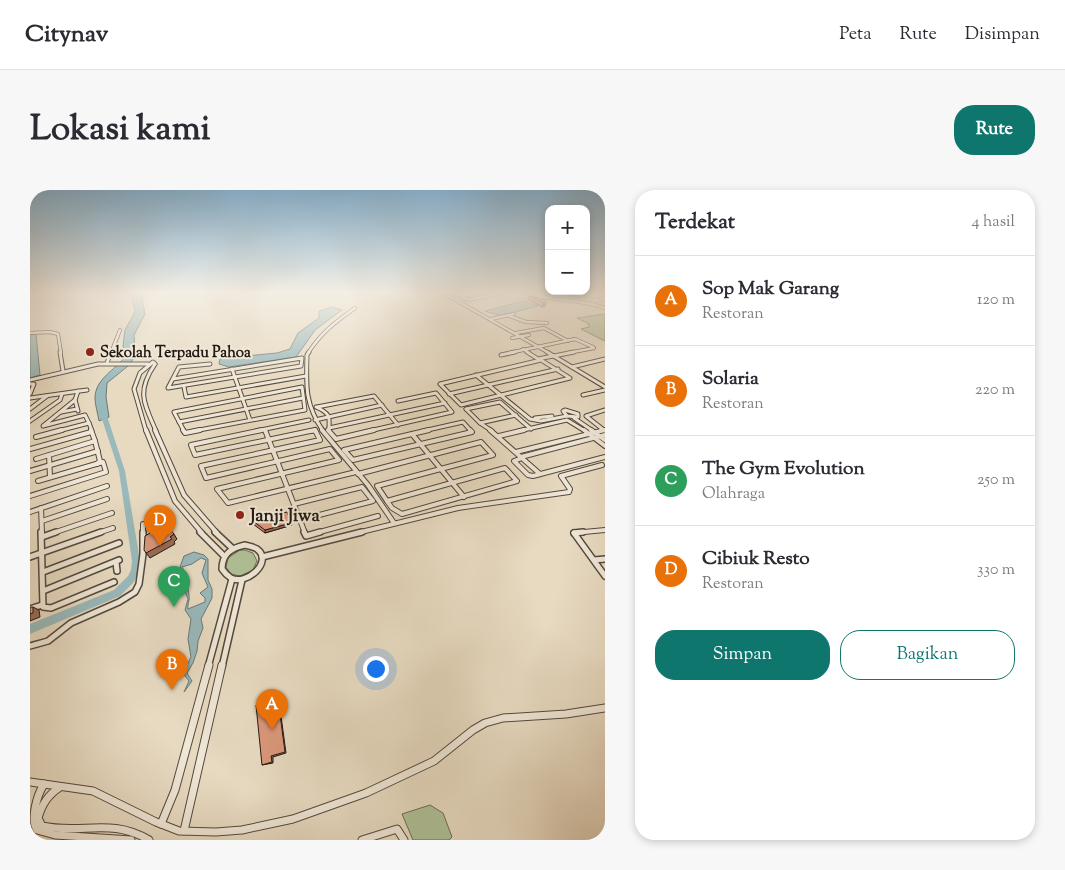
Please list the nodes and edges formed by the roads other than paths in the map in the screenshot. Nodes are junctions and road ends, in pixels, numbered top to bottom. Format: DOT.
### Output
graph roads {
  1 [pos="333,323"];
  2 [pos="500,323"];
  3 [pos="544,323"];
  4 [pos="537,324"];
  5 [pos="544,328"];
  6 [pos="120,330"];
  7 [pos="30,333"];
  8 [pos="517,333"];
  9 [pos="529,335"];
  10 [pos="557,335"];
  11 [pos="522,336"];
  12 [pos="549,336"];
  13 [pos="512,338"];
  14 [pos="568,341"];
  15 [pos="539,346"];
  16 [pos="523,349"];
  17 [pos="501,356"];
  18 [pos="554,356"];
  19 [pos="605,359"];
  20 [pos="107,364"];
  21 [pos="148,364"];
  22 [pos="573,366"];
  23 [pos="232,369"];
  24 [pos="558,369"];
  25 [pos="63,371"];
  26 [pos="213,372"];
  27 [pos="478,374"];
  28 [pos="306,376"];
  29 [pos="235,378"];
  30 [pos="173,379"];
  31 [pos="30,380"];
  32 [pos="30,384"];
  33 [pos="490,384"];
  34 [pos="184,387"];
  35 [pos="238,388"];
  36 [pos="605,388"];
  37 [pos="88,390"];
  38 [pos="78,391"];
  39 [pos="62,394"];
  40 [pos="449,394"];
  41 [pos="503,395"];
  42 [pos="584,395"];
  43 [pos="30,396"];
  44 [pos="48,396"];
  45 [pos="242,398"];
  46 [pos="303,398"];
  47 [pos="75,400"];
  48 [pos="398,401"];
  49 [pos="444,403"];
  50 [pos="382,405"];
  51 [pos="30,409"];
  52 [pos="246,409"];
  53 [pos="605,410"];
  54 [pos="58,413"];
  55 [pos="390,415"];
  56 [pos="516,415"];
  57 [pos="565,415"];
  58 [pos="329,416"];
  59 [pos="32,417"];
  60 [pos="576,417"];
  61 [pos="314,419"];
  62 [pos="250,420"];
  63 [pos="309,420"];
  64 [pos="30,421"];
  65 [pos="522,421"];
  66 [pos="179,422"];
  67 [pos="89,423"];
  68 [pos="480,423"];
  69 [pos="398,425"];
  70 [pos="43,426"];
  71 [pos="542,426"];
  72 [pos="329,428"];
  73 [pos="531,428"];
  74 [pos="264,430"];
  75 [pos="91,432"];
  76 [pos="412,434"];
  77 [pos="589,434"];
  78 [pos="602,434"];
  79 [pos="43,435"];
  80 [pos="499,436"];
  81 [pos="36,437"];
  82 [pos="268,440"];
  83 [pos="95,441"];
  84 [pos="420,444"];
  85 [pos="605,446"];
  86 [pos="30,449"];
  87 [pos="272,450"];
  88 [pos="98,451"];
  89 [pos="516,452"];
  90 [pos="49,455"];
  91 [pos="430,456"];
  92 [pos="522,457"];
  93 [pos="605,457"];
  94 [pos="36,458"];
  95 [pos="277,462"];
  96 [pos="97,464"];
  97 [pos="602,465"];
  98 [pos="50,466"];
  99 [pos="441,469"];
  100 [pos="30,471"];
  101 [pos="357,473"];
  102 [pos="282,474"];
  103 [pos="540,474"];
  104 [pos="50,477"];
  105 [pos="38,481"];
  106 [pos="452,483"];
  107 [pos="107,486"];
  108 [pos="287,488"];
  109 [pos="30,496"];
  110 [pos="464,497"];
  111 [pos="107,499"];
  112 [pos="387,501"];
  113 [pos="294,504"];
  114 [pos="41,508"];
  115 [pos="30,512"];
  116 [pos="112,513"];
  117 [pos="378,516"];
  118 [pos="204,520"];
  119 [pos="300,520"];
  120 [pos="42,521"];
  121 [pos="394,523"];
  122 [pos="143,524"];
  123 [pos="195,527"];
  124 [pos="113,528"];
  125 [pos="605,530"];
  126 [pos="42,537"];
  127 [pos="119,543"];
  128 [pos="232,548"];
  129 [pos="41,553"];
  130 [pos="224,556"];
  131 [pos="30,557"];
  132 [pos="262,557"];
  133 [pos="605,559"];
  134 [pos="594,560"];
  135 [pos="603,569"];
  136 [pos="117,571"];
  137 [pos="43,572"];
  138 [pos="605,576"];
  139 [pos="232,579"];
  140 [pos="242,580"];
  141 [pos="114,582"];
  142 [pos="43,591"];
  143 [pos="44,607"];
  144 [pos="30,609"];
  145 [pos="30,646"];
  146 [pos="605,708"];
  147 [pos="30,782"];
  148 [pos="44,784"];
  149 [pos="60,786"];
  150 [pos="161,824"];
  151 [pos="184,831"];
  152 [pos="131,840"];
  153 [pos="149,840"];
  154 [pos="362,840"];
  155 [pos="404,840"];
  1 -- 28 [label="street"];
  2 -- 8 [label="street"];
  3 -- 4 [label="street"];
  4 -- 5 [label="street"];
  5 -- 8 [label="street"];
  5 -- 10 [label="street"];
  6 -- 20 [label="street"];
  7 -- 25 [label="street"];
  8 -- 11 [label="street"];
  9 -- 11 [label="street"];
  10 -- 12 [label="street"];
  10 -- 14 [label="street"];
  11 -- 13 [label="street"];
  11 -- 15 [label="street"];
  14 -- 15 [label="street"];
  14 -- 18 [label="street"];
  15 -- 16 [label="street"];
  15 -- 18 [label="street"];
  16 -- 17 [label="street"];
  16 -- 18 [label="street"];
  18 -- 22 [label="street"];
  19 -- 22 [label="street"];
  20 -- 21 [label="street"];
  20 -- 25 [label="street"];
  21 -- 118 [label="street"];
  21 -- 123 [label="street"];
  22 -- 36 [label="street"];
  23 -- 26 [label="street"];
  23 -- 29 [label="street"];
  23 -- 29 [label="street"];
  24 -- 27 [label="street"];
  24 -- 33 [label="street"];
  24 -- 41 [label="street"];
  25 -- 31 [label="street"];
  26 -- 30 [label="street"];
  26 -- 30 [label="street"];
  27 -- 33 [label="street"];
  27 -- 40 [label="street"];
  28 -- 35 [label="street"];
  28 -- 61 [label="street"];
  29 -- 34 [label="street"];
  29 -- 35 [label="street"];
  30 -- 34 [label="street"];
  32 -- 43 [label="street"];
  33 -- 40 [label="street"];
  33 -- 41 [label="street"];
  34 -- 35 [label="street"];
  35 -- 45 [label="street"];
  36 -- 42 [label="street"];
  37 -- 38 [label="street"];
  38 -- 39 [label="street"];
  38 -- 47 [label="street"];
  39 -- 44 [label="street"];
  39 -- 59 [label="street"];
  40 -- 41 [label="street"];
  41 -- 57 [label="street"];
  43 -- 44 [label="street"];
  44 -- 51 [label="street"];
  45 -- 46 [label="street"];
  45 -- 52 [label="street"];
  45 -- 66 [label="street"];
  46 -- 52 [label="street"];
  46 -- 62 [label="street"];
  47 -- 54 [label="street"];
  47 -- 54 [label="street"];
  48 -- 49 [label="street"];
  49 -- 55 [label="street"];
  49 -- 69 [label="street"];
  50 -- 55 [label="street"];
  50 -- 58 [label="street"];
  50 -- 58 [label="street"];
  52 -- 62 [label="street"];
  52 -- 66 [label="street"];
  53 -- 78 [label="street"];
  54 -- 70 [label="street"];
  55 -- 69 [label="street"];
  55 -- 72 [label="street"];
  56 -- 65 [label="street"];
  56 -- 68 [label="street"];
  56 -- 68 [label="street"];
  57 -- 60 [label="street"];
  57 -- 60 [label="street"];
  58 -- 61 [label="street"];
  58 -- 72 [label="street"];
  59 -- 64 [label="street"];
  60 -- 78 [label="street"];
  61 -- 101 [label="street"];
  62 -- 66 [label="street"];
  63 -- 74 [label="street"];
  65 -- 71 [label="street"];
  65 -- 73 [label="street"];
  67 -- 70 [label="street"];
  67 -- 75 [label="street"];
  67 -- 79 [label="street"];
  68 -- 80 [label="street"];
  69 -- 72 [label="street"];
  70 -- 79 [label="street"];
  71 -- 73 [label="street"];
  71 -- 77 [label="street"];
  73 -- 80 [label="street"];
  74 -- 82 [label="street"];
  74 -- 82 [label="street"];
  75 -- 83 [label="street"];
  75 -- 86 [label="street"];
  76 -- 84 [label="street"];
  76 -- 84 [label="street"];
  76 -- 84 [label="street"];
  77 -- 78 [label="street"];
  77 -- 89 [label="street"];
  78 -- 85 [label="street"];
  78 -- 92 [label="street"];
  79 -- 81 [label="street"];
  80 -- 89 [label="street"];
  82 -- 87 [label="street"];
  82 -- 87 [label="street"];
  83 -- 88 [label="street"];
  83 -- 90 [label="street"];
  84 -- 91 [label="street"];
  87 -- 95 [label="street"];
  87 -- 95 [label="street"];
  88 -- 96 [label="street"];
  88 -- 98 [label="street"];
  89 -- 92 [label="street"];
  90 -- 94 [label="street"];
  90 -- 98 [label="street"];
  91 -- 99 [label="street"];
  91 -- 99 [label="street"];
  91 -- 101 [label="street"];
  92 -- 103 [label="street"];
  92 -- 103 [label="street"];
  93 -- 103 [label="street"];
  95 -- 102 [label="street"];
  95 -- 102 [label="street"];
  96 -- 104 [label="street"];
  96 -- 109 [label="street"];
  97 -- 121 [label="street"];
  98 -- 100 [label="street"];
  98 -- 104 [label="street"];
  99 -- 106 [label="street"];
  99 -- 112 [label="street"];
  101 -- 108 [label="street"];
  101 -- 121 [label="street"];
  102 -- 108 [label="street"];
  102 -- 108 [label="street"];
  104 -- 105 [label="street"];
  106 -- 110 [label="street"];
  106 -- 110 [label="street"];
  106 -- 112 [label="street"];
  107 -- 114 [label="street"];
  108 -- 113 [label="street"];
  110 -- 112 [label="street"];
  111 -- 120 [label="street"];
  113 -- 119 [label="street"];
  113 -- 119 [label="street"];
  114 -- 115 [label="street"];
  114 -- 120 [label="street"];
  116 -- 126 [label="street"];
  117 -- 119 [label="street"];
  118 -- 123 [label="street"];
  118 -- 128 [label="street"];
  120 -- 126 [label="street"];
  121 -- 132 [label="street"];
  122 -- 145 [label="street"];
  123 -- 130 [label="street"];
  124 -- 129 [label="street"];
  125 -- 134 [label="street"];
  126 -- 129 [label="street"];
  127 -- 137 [label="street"];
  128 -- 130 [label="street"];
  128 -- 132 [label="street"];
  129 -- 131 [label="street"];
  129 -- 137 [label="street"];
  130 -- 139 [label="street"];
  132 -- 140 [label="street"];
  133 -- 134 [label="street"];
  134 -- 135 [label="street"];
  135 -- 138 [label="street"];
  136 -- 142 [label="street"];
  137 -- 142 [label="street"];
  139 -- 140 [label="street"];
  139 -- 150 [label="street"];
  140 -- 151 [label="street"];
  141 -- 143 [label="street"];
  142 -- 143 [label="street"];
  143 -- 144 [label="street"];
  146 -- 151 [label="street"];
  147 -- 148 [label="street"];
  148 -- 149 [label="street"];
  148 -- 152 [label="street"];
  149 -- 150 [label="street"];
  149 -- 153 [label="street"];
  150 -- 151 [label="street"];
  154 -- 155 [label="street"];
}
